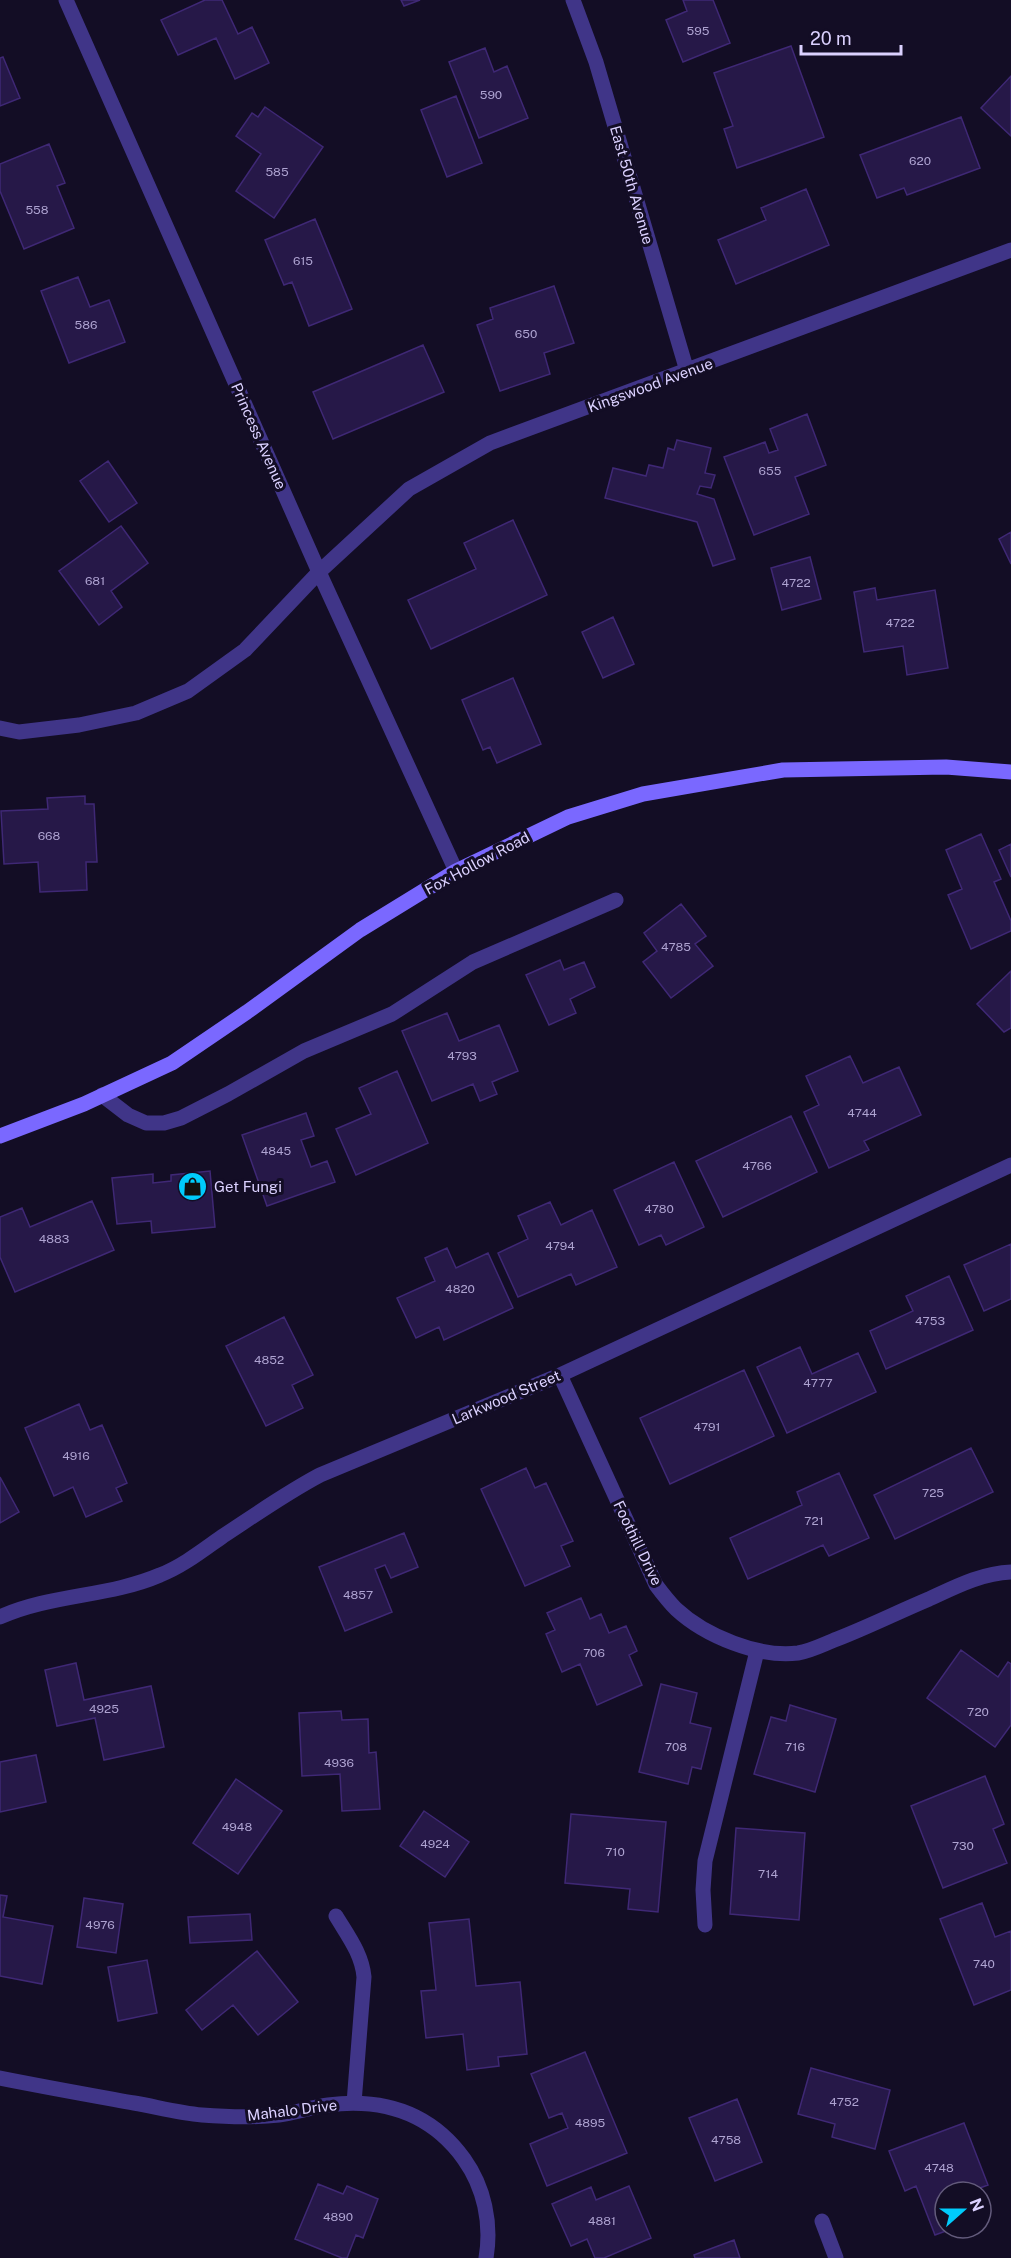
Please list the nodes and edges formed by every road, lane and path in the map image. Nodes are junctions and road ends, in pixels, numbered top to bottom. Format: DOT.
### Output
graph roads {
  1 [pos="66,0"];
  2 [pos="573,0"];
  3 [pos="1011,250"];
  4 [pos="687,371"];
  5 [pos="319,572"];
  6 [pos="0,728"];
  7 [pos="1011,772"];
  8 [pos="456,871"];
  9 [pos="616,900"];
  10 [pos="102,1095"];
  11 [pos="0,1136"];
  12 [pos="1011,1165"];
  13 [pos="560,1374"];
  14 [pos="1011,1572"];
  15 [pos="0,1617"];
  16 [pos="758,1651"];
  17 [pos="336,1916"];
  18 [pos="705,1925"];
  19 [pos="0,2078"];
  20 [pos="354,2103"];
  21 [pos="822,2221"];
  22 [pos="486,2258"];
  23 [pos="836,2258"];
  1 -- 5 [label="street, Princess Avenue"];
  2 -- 4 [label="street, East 50th Avenue"];
  3 -- 4 [label="street, Kingswood Avenue"];
  4 -- 5 [label="street, Kingswood Avenue"];
  5 -- 6 [label="street, Kingswood Avenue"];
  5 -- 8 [label="street, Princess Avenue"];
  7 -- 8 [label="main road, Fox Hollow Road"];
  8 -- 10 [label="main road, Fox Hollow Road"];
  9 -- 10 [label="street"];
  10 -- 11 [label="main road, Fox Hollow Road"];
  12 -- 13 [label="street, Larkwood Street"];
  13 -- 15 [label="street, Larkwood Street"];
  13 -- 16 [label="street, Foothill Drive"];
  14 -- 16 [label="street, Foothill Drive"];
  16 -- 18 [label="street"];
  17 -- 20 [label="street"];
  19 -- 20 [label="street, Mahalo Drive"];
  20 -- 22 [label="street, Mahalo Drive"];
  21 -- 23 [label="street"];
}
